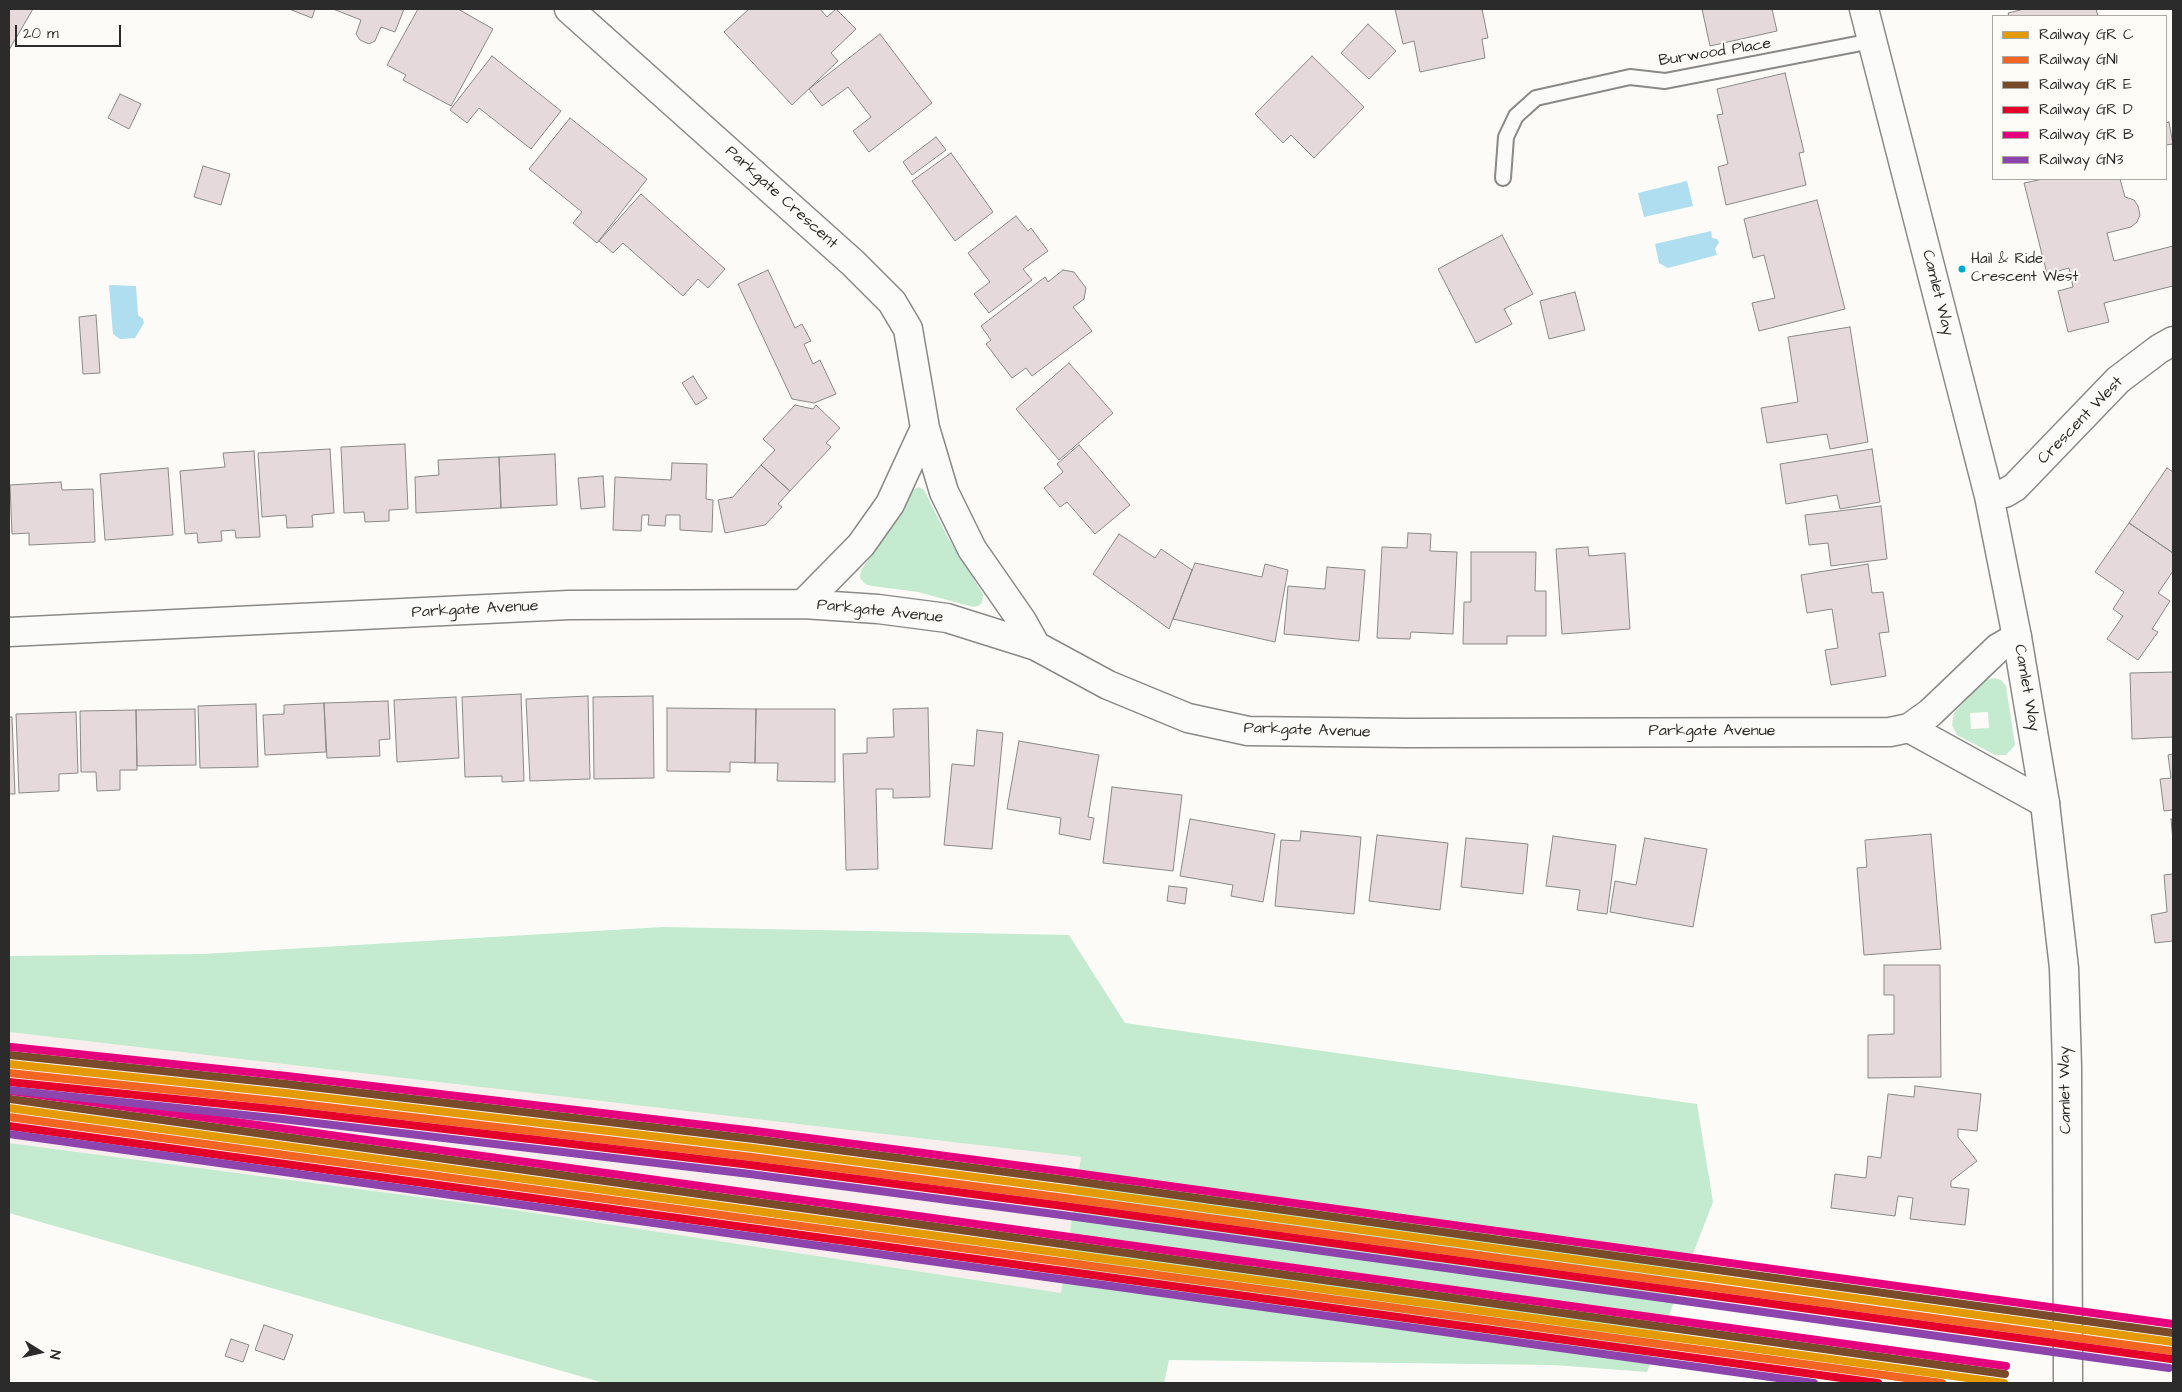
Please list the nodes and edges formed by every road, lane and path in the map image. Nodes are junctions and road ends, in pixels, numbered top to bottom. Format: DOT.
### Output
graph roads {
  1 [pos="569,9"];
  2 [pos="1864,9"];
  3 [pos="1872,41"];
  4 [pos="1503,178"];
  5 [pos="2173,341"];
  6 [pos="926,428"];
  7 [pos="1989,496"];
  8 [pos="803,604"];
  9 [pos="9,632"];
  10 [pos="2017,637"];
  11 [pos="1036,646"];
  12 [pos="1909,728"];
  13 [pos="2045,803"];
  14 [pos="2068,1383"];
  1 -- 6 [label="street, Parkgate Crescent"];
  2 -- 3 [label="street, Camlet Way"];
  3 -- 4 [label="lane, Burwood Place"];
  3 -- 7 [label="street, Camlet Way"];
  5 -- 7 [label="street, Crescent West"];
  6 -- 8 [label="street"];
  6 -- 11 [label="street, Parkgate Crescent"];
  7 -- 10 [label="street, Camlet Way"];
  8 -- 9 [label="street, Parkgate Avenue"];
  8 -- 11 [label="street, Parkgate Avenue"];
  10 -- 12 [label="street, Parkgate Avenue"];
  10 -- 13 [label="street, Camlet Way"];
  11 -- 12 [label="street, Parkgate Avenue"];
  12 -- 13 [label="street"];
  13 -- 14 [label="street, Camlet Way"];
}
